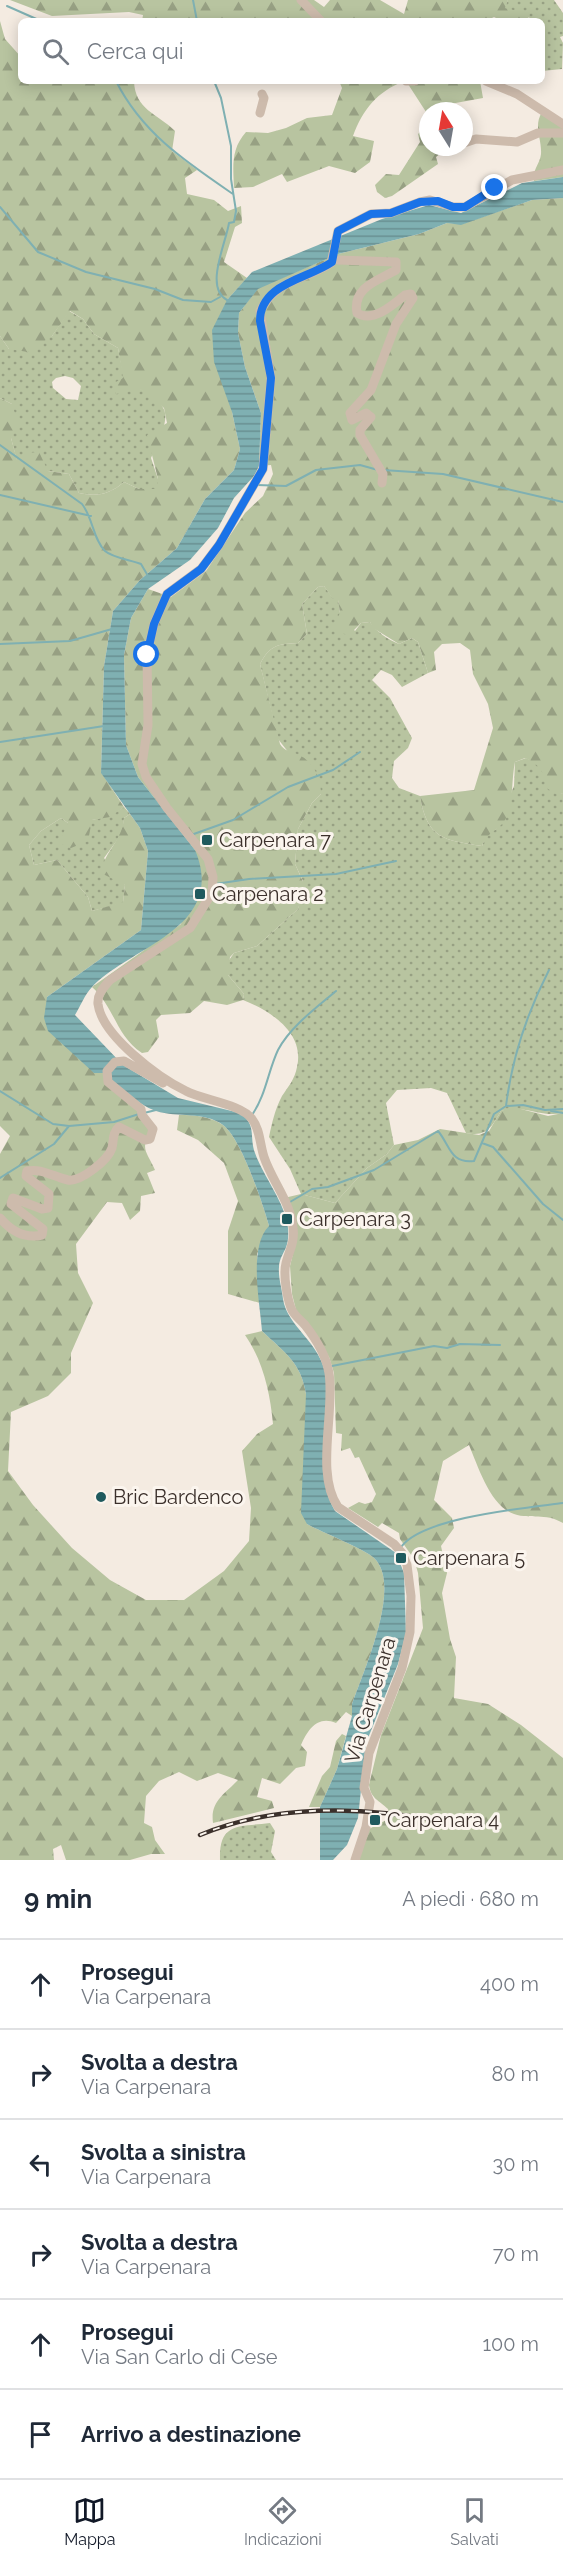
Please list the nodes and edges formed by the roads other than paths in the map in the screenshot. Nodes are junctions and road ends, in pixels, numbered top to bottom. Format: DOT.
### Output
graph roads {
  1 [pos="301,0"];
  2 [pos="318,18"];
  3 [pos="493,84"];
  4 [pos="262,94"];
  5 [pos="260,113"];
  6 [pos="563,124"];
  7 [pos="563,133"];
  8 [pos="473,140"];
  9 [pos="563,170"];
  10 [pos="336,259"];
  11 [pos="382,483"];
  12 [pos="187,1092"];
  13 [pos="0,1218"];
  14 [pos="355,1860"];
  1 -- 2 [label="street"];
  3 -- 6 [label="street"];
  4 -- 5 [label="street"];
  7 -- 8 [label="street"];
  9 -- 10 [label="street"];
  10 -- 11 [label="street"];
  10 -- 12 [label="street, Via Carpenara"];
  12 -- 13 [label="street"];
  12 -- 14 [label="street, Via Carpenara"];
}
